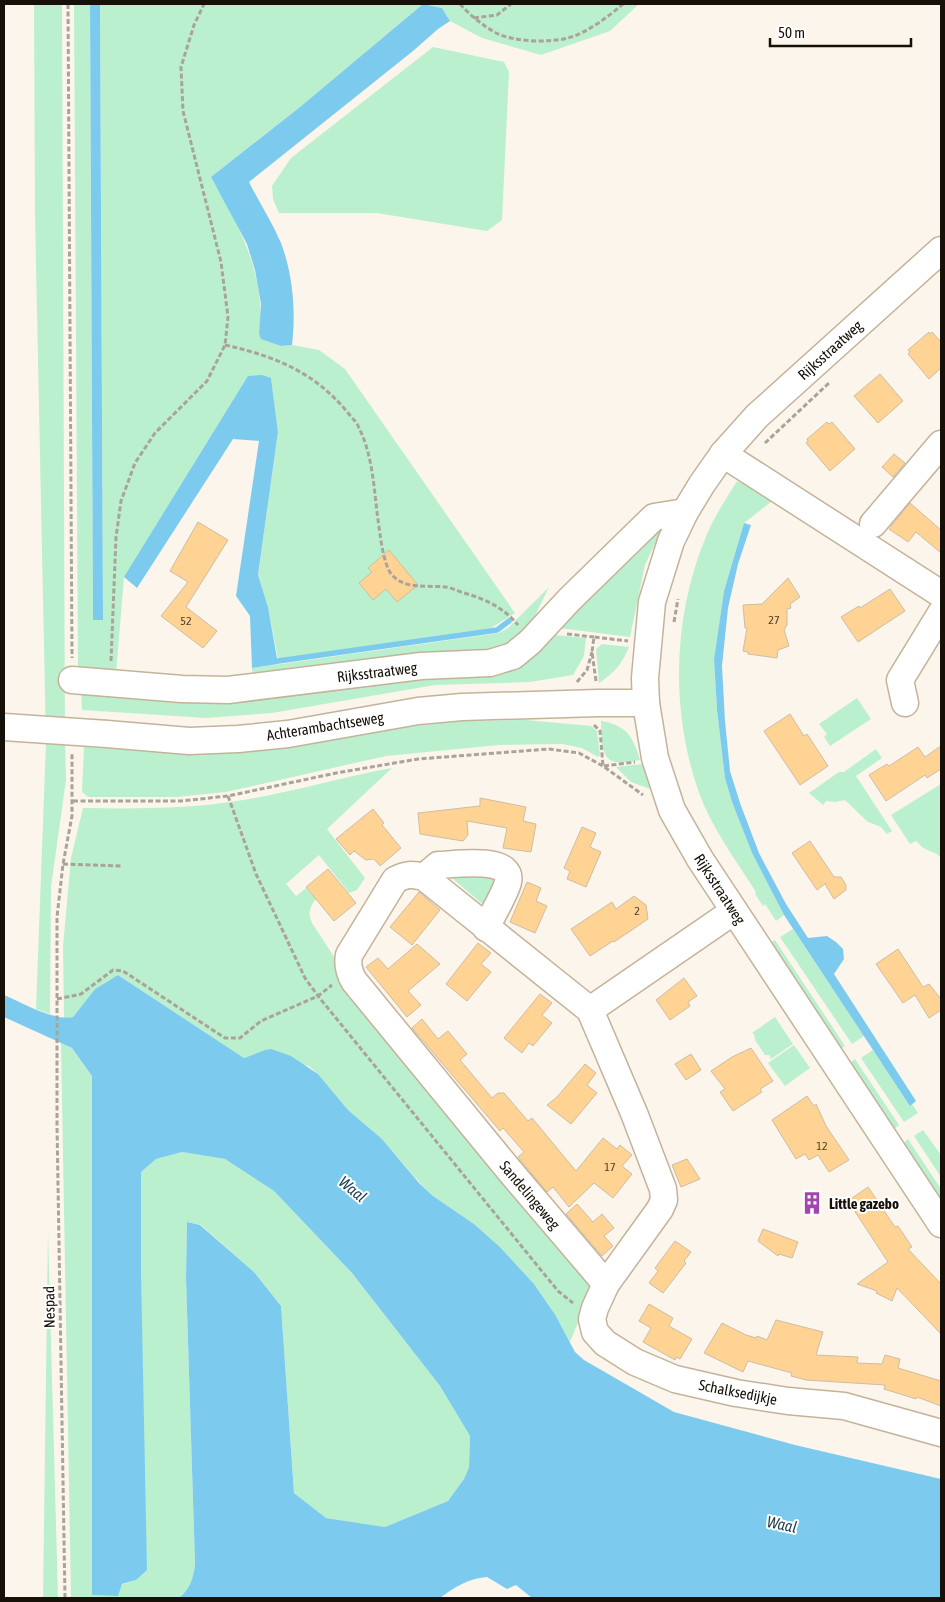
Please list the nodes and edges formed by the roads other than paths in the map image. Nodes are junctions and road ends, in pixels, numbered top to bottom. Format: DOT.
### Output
graph roads {
  1 [pos="941,250"];
  2 [pos="941,444"];
  3 [pos="732,460"];
  4 [pos="685,512"];
  5 [pos="873,524"];
  6 [pos="941,594"];
  7 [pos="941,613"];
  8 [pos="72,680"];
  9 [pos="646,703"];
  10 [pos="905,703"];
  11 [pos="4,727"];
  12 [pos="424,877"];
  13 [pos="734,911"];
  14 [pos="486,928"];
  15 [pos="590,1010"];
  16 [pos="941,1224"];
  17 [pos="606,1284"];
  18 [pos="941,1433"];
  1 -- 3 [label="street, Rijksstraatweg"];
  2 -- 5 [label="street"];
  3 -- 4 [label="street, Rijksstraatweg"];
  3 -- 6 [label="street"];
  4 -- 8 [label="street, Rijksstraatweg"];
  4 -- 9 [label="street, Rijksstraatweg"];
  7 -- 10 [label="street"];
  9 -- 11 [label="street, Achterambachtseweg, bridge"];
  9 -- 13 [label="street, Rijksstraatweg"];
  12 -- 14 [label="street"];
  12 -- 14 [label="street"];
  12 -- 17 [label="street, Sandelingeweg"];
  13 -- 15 [label="street"];
  13 -- 16 [label="street, Rijksstraatweg"];
  14 -- 15 [label="street"];
  15 -- 17 [label="street"];
  17 -- 18 [label="street, Schalksedijkje"];
}
